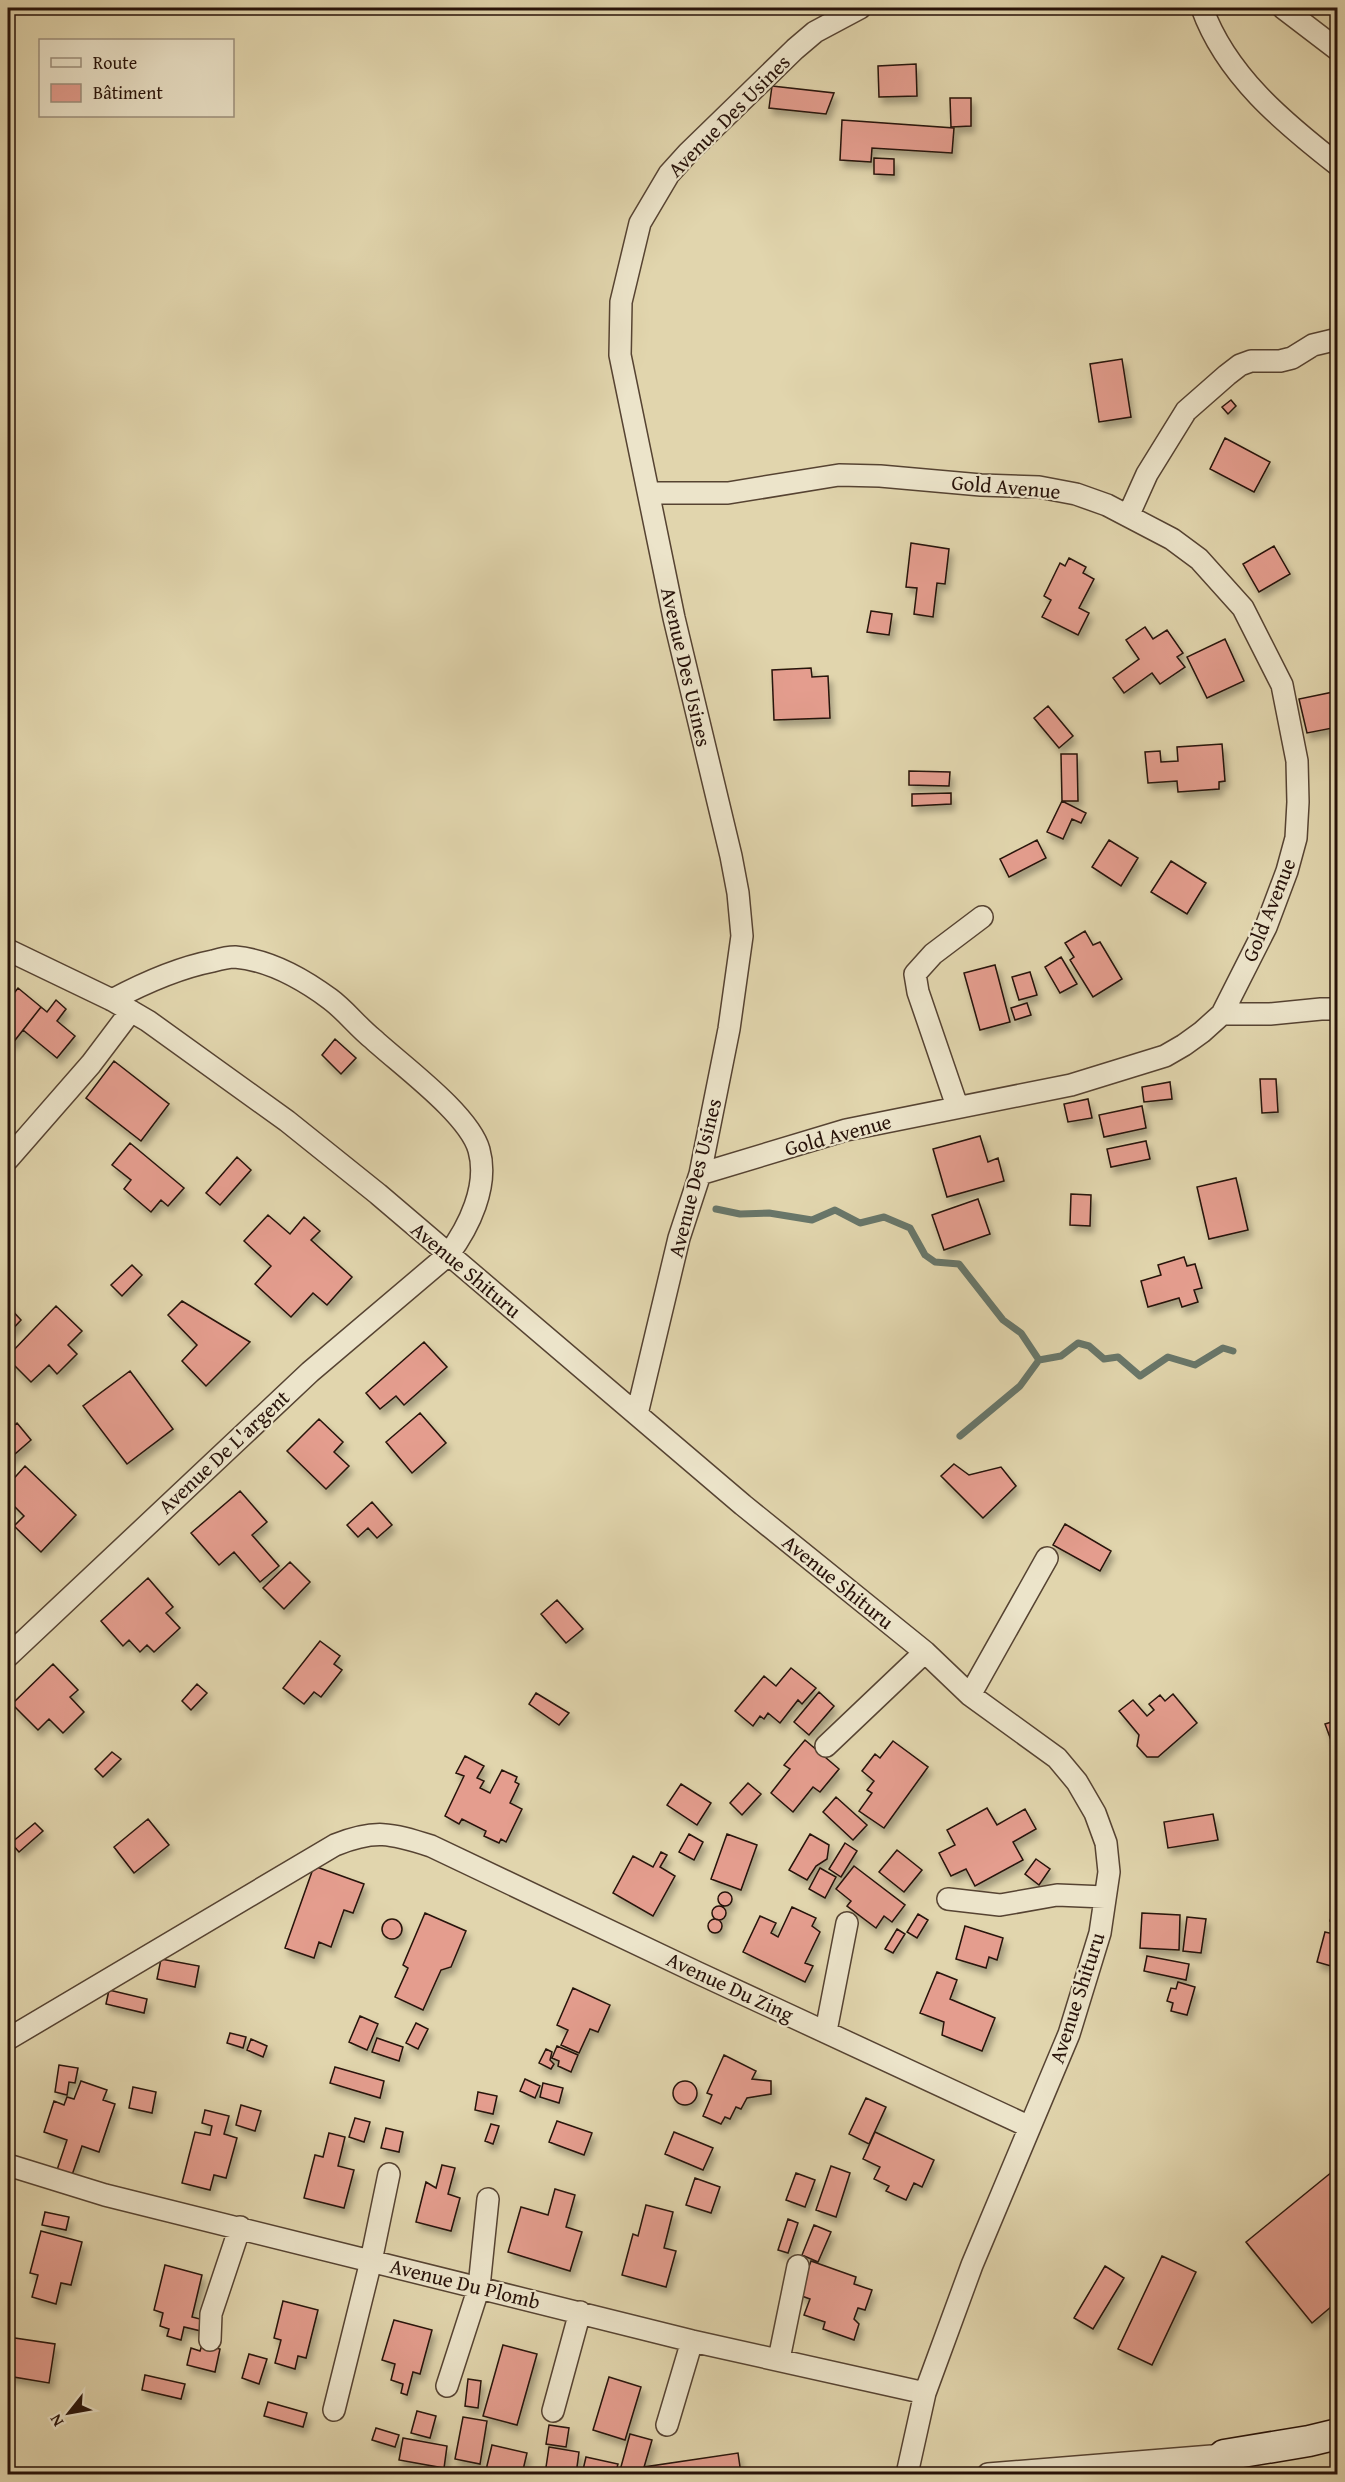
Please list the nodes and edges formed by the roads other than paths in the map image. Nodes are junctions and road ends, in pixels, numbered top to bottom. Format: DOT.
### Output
graph roads {
  1 [pos="860,8"];
  2 [pos="1202,8"];
  3 [pos="1283,8"];
  4 [pos="1338,50"];
  5 [pos="1338,165"];
  6 [pos="1338,339"];
  7 [pos="649,493"];
  8 [pos="1129,514"];
  9 [pos="982,917"];
  10 [pos="8,950"];
  11 [pos="112,1000"];
  12 [pos="1338,1010"];
  13 [pos="131,1011"];
  14 [pos="1222,1014"];
  15 [pos="957,1106"];
  16 [pos="8,1159"];
  17 [pos="700,1174"];
  18 [pos="448,1255"];
  19 [pos="637,1414"];
  20 [pos="1047,1558"];
  21 [pos="925,1653"];
  22 [pos="8,1656"];
  23 [pos="970,1695"];
  24 [pos="826,1746"];
  25 [pos="1105,1897"];
  26 [pos="948,1899"];
  27 [pos="847,1923"];
  28 [pos="826,2031"];
  29 [pos="8,2039"];
  30 [pos="1030,2127"];
  31 [pos="8,2165"];
  32 [pos="389,2174"];
  33 [pos="488,2199"];
  34 [pos="240,2227"];
  35 [pos="371,2261"];
  36 [pos="798,2266"];
  37 [pos="479,2287"];
  38 [pos="580,2312"];
  39 [pos="210,2340"];
  40 [pos="692,2341"];
  41 [pos="779,2359"];
  42 [pos="447,2386"];
  43 [pos="925,2393"];
  44 [pos="334,2410"];
  45 [pos="553,2411"];
  46 [pos="667,2425"];
  47 [pos="1338,2434"];
  48 [pos="1215,2465"];
  49 [pos="907,2475"];
  50 [pos="988,2475"];
  1 -- 7 [label="street, Avenue Des Usines"];
  2 -- 5 [label="street"];
  3 -- 4 [label="street"];
  6 -- 8 [label="street"];
  7 -- 8 [label="street, Gold Avenue"];
  7 -- 17 [label="street, Avenue Des Usines"];
  8 -- 14 [label="street, Gold Avenue"];
  9 -- 15 [label="street"];
  10 -- 11 [label="street, Avenue Shituru"];
  11 -- 13 [label="street, Avenue Shituru"];
  11 -- 18 [label="street, Avenue De L'argent"];
  12 -- 14 [label="street"];
  13 -- 16 [label="street"];
  13 -- 18 [label="street, Avenue Shituru"];
  14 -- 15 [label="street, Gold Avenue"];
  15 -- 17 [label="street, Gold Avenue"];
  17 -- 19 [label="street, Avenue Des Usines"];
  18 -- 19 [label="street, Avenue Shituru"];
  18 -- 22 [label="street, Avenue De L'argent"];
  19 -- 21 [label="street, Avenue Shituru"];
  20 -- 23 [label="street"];
  21 -- 23 [label="street, Avenue Shituru"];
  21 -- 24 [label="street"];
  23 -- 25 [label="street, Avenue Shituru"];
  25 -- 26 [label="street"];
  25 -- 30 [label="street, Avenue Shituru"];
  27 -- 28 [label="street"];
  28 -- 29 [label="street, Avenue Du Zing"];
  28 -- 30 [label="street, Avenue Du Zing"];
  30 -- 43 [label="street, Avenue Shituru"];
  31 -- 34 [label="street, Avenue Du Plomb"];
  32 -- 35 [label="street"];
  33 -- 37 [label="street"];
  34 -- 35 [label="street, Avenue Du Plomb"];
  34 -- 39 [label="street"];
  35 -- 37 [label="street, Avenue Du Plomb"];
  35 -- 44 [label="street"];
  36 -- 41 [label="street"];
  37 -- 38 [label="street, Avenue Du Plomb"];
  37 -- 42 [label="street"];
  38 -- 40 [label="street, Avenue Du Plomb"];
  38 -- 45 [label="street"];
  40 -- 41 [label="street, Avenue Du Plomb"];
  40 -- 46 [label="street"];
  41 -- 43 [label="street, Avenue Du Plomb"];
  43 -- 49 [label="street, Avenue Shituru"];
  47 -- 48 [label="street"];
  48 -- 50 [label="street"];
}
